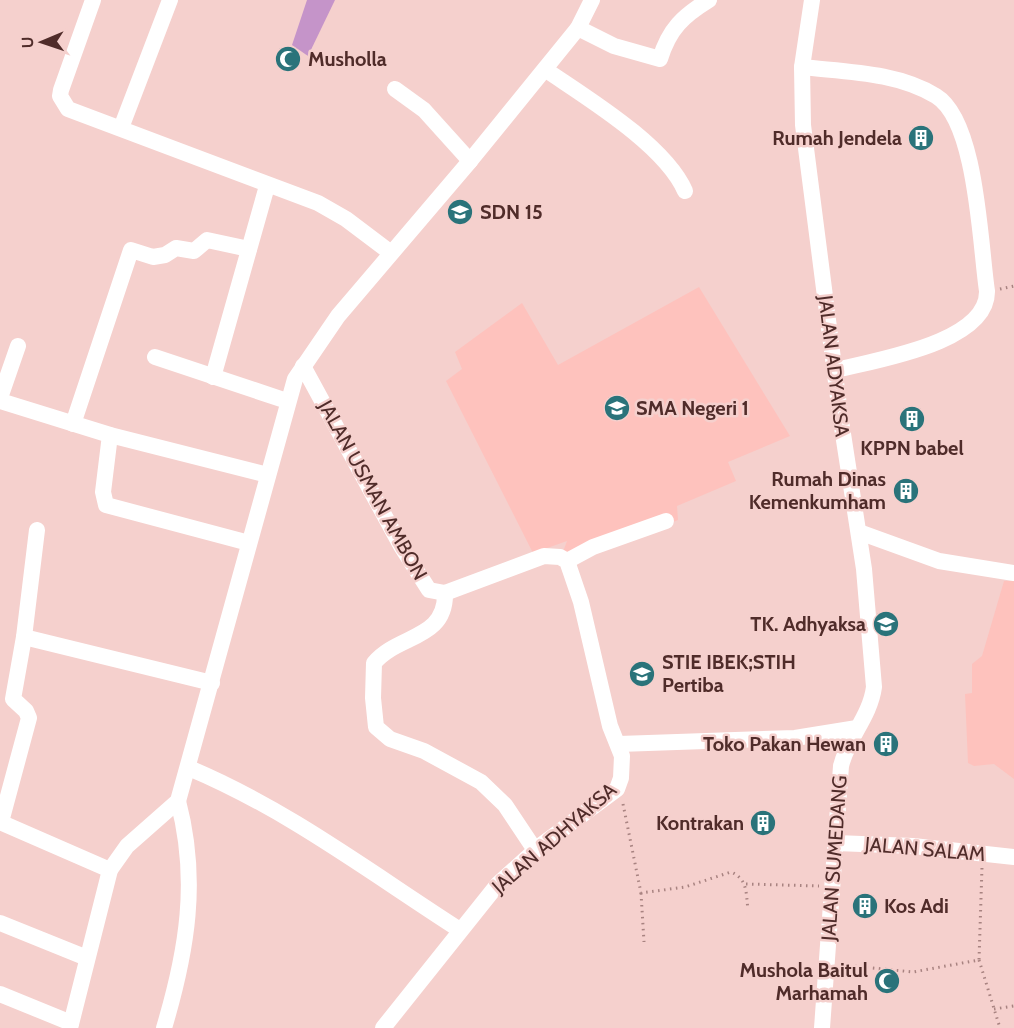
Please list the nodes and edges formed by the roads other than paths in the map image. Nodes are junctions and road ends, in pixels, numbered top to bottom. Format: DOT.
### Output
graph roads {
  1 [pos="93,0"];
  2 [pos="170,0"];
  3 [pos="592,0"];
  4 [pos="709,0"];
  5 [pos="812,0"];
  6 [pos="578,28"];
  7 [pos="802,67"];
  8 [pos="546,70"];
  9 [pos="395,89"];
  10 [pos="121,128"];
  11 [pos="470,161"];
  12 [pos="267,186"];
  13 [pos="685,191"];
  14 [pos="249,249"];
  15 [pos="391,253"];
  16 [pos="18,346"];
  17 [pos="155,357"];
  18 [pos="303,366"];
  19 [pos="836,370"];
  20 [pos="213,377"];
  21 [pos="0,400"];
  22 [pos="287,401"];
  23 [pos="73,424"];
  24 [pos="110,435"];
  25 [pos="268,475"];
  26 [pos="666,521"];
  27 [pos="37,530"];
  28 [pos="859,532"];
  29 [pos="249,543"];
  30 [pos="567,561"];
  31 [pos="1014,573"];
  32 [pos="445,593"];
  33 [pos="24,637"];
  34 [pos="212,683"];
  35 [pos="857,728"];
  36 [pos="620,750"];
  37 [pos="189,768"];
  38 [pos="178,801"];
  39 [pos="0,822"];
  40 [pos="836,843"];
  41 [pos="535,850"];
  42 [pos="1014,857"];
  43 [pos="110,870"];
  44 [pos="0,924"];
  45 [pos="459,930"];
  46 [pos="87,958"];
  47 [pos="0,994"];
  48 [pos="71,1026"];
  49 [pos="164,1028"];
  50 [pos="383,1028"];
  51 [pos="822,1028"];
  1 -- 10 [label="street"];
  2 -- 10 [label="street"];
  3 -- 6 [label="street, JALAN USMAN AMBON"];
  4 -- 6 [label="street"];
  5 -- 7 [label="street, JALAN ADYAKSA"];
  6 -- 8 [label="street, JALAN USMAN AMBON"];
  7 -- 19 [label="street, JALAN ADYAKSA"];
  7 -- 19 [label="street"];
  8 -- 11 [label="street, JALAN USMAN AMBON"];
  8 -- 13 [label="street"];
  9 -- 11 [label="street"];
  10 -- 12 [label="street"];
  11 -- 15 [label="street, JALAN USMAN AMBON"];
  12 -- 14 [label="street"];
  12 -- 15 [label="street"];
  14 -- 20 [label="street"];
  14 -- 23 [label="street"];
  15 -- 18 [label="street, JALAN USMAN AMBON"];
  16 -- 21 [label="street"];
  17 -- 20 [label="street"];
  18 -- 22 [label="street, JALAN USMAN AMBON"];
  18 -- 32 [label="street, JALAN USMAN AMBON"];
  19 -- 28 [label="street, JALAN ADYAKSA"];
  20 -- 22 [label="street"];
  21 -- 23 [label="street"];
  22 -- 25 [label="street, JALAN USMAN AMBON"];
  23 -- 24 [label="street"];
  24 -- 25 [label="street"];
  24 -- 29 [label="street"];
  25 -- 29 [label="street, JALAN USMAN AMBON"];
  26 -- 30 [label="street"];
  27 -- 33 [label="street"];
  28 -- 31 [label="street"];
  28 -- 35 [label="street, JALAN ADYAKSA"];
  29 -- 34 [label="street, JALAN USMAN AMBON"];
  30 -- 32 [label="street, JALAN USMAN AMBON"];
  30 -- 36 [label="street"];
  32 -- 41 [label="street"];
  33 -- 34 [label="street"];
  33 -- 39 [label="street"];
  34 -- 37 [label="street, JALAN USMAN AMBON"];
  35 -- 36 [label="street"];
  35 -- 40 [label="street, JALAN SUMEDANG"];
  36 -- 41 [label="street, JALAN ADHYAKSA"];
  37 -- 38 [label="street, JALAN USMAN AMBON"];
  37 -- 45 [label="street"];
  38 -- 43 [label="street"];
  38 -- 49 [label="street"];
  39 -- 43 [label="street"];
  40 -- 42 [label="street, JALAN SALAM"];
  40 -- 51 [label="street, JALAN SUMEDANG"];
  41 -- 45 [label="street, JALAN ADHYAKSA"];
  43 -- 46 [label="street"];
  44 -- 46 [label="street"];
  45 -- 50 [label="street, JALAN ADHYAKSA"];
  46 -- 48 [label="street"];
  47 -- 48 [label="street"];
}
